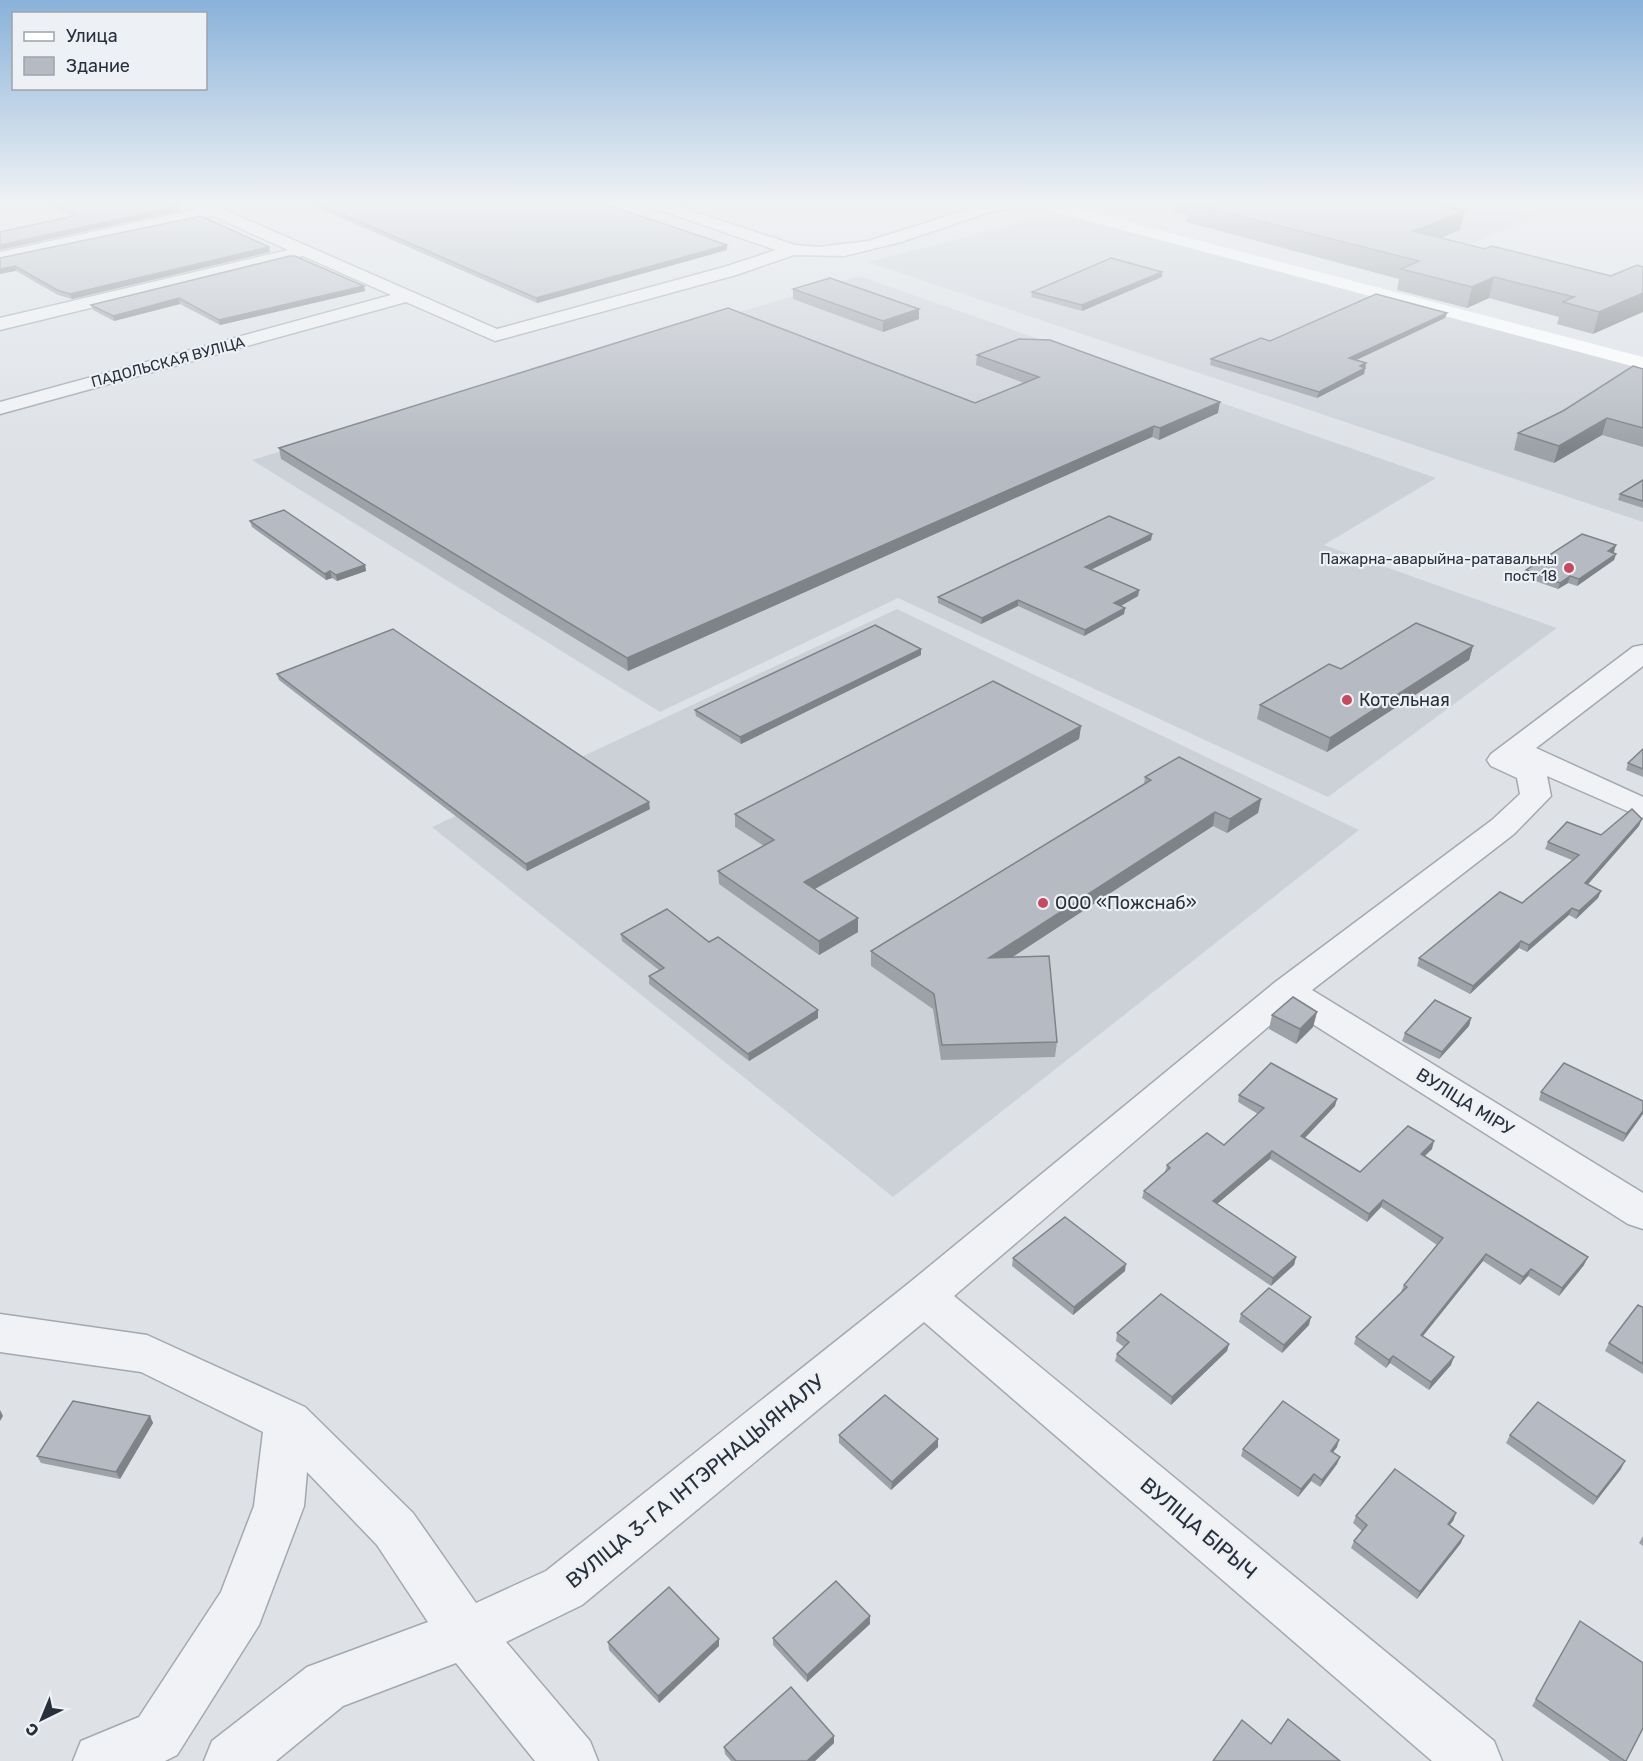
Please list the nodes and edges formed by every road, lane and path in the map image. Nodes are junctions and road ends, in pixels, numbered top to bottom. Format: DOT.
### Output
graph roads {
  1 [pos="161,285"];
  2 [pos="379,285"];
  3 [pos="679,285"];
  4 [pos="1353,285"];
  5 [pos="405,297"];
  6 [pos="0,324"];
  7 [pos="1643,363"];
  8 [pos="0,408"];
  9 [pos="1643,653"];
  10 [pos="1515,750"];
  11 [pos="1643,808"];
  12 [pos="1287,992"];
  13 [pos="1643,1213"];
  14 [pos="924,1296"];
  15 [pos="0,1333"];
  16 [pos="288,1421"];
  17 [pos="466,1634"];
  18 [pos="101,1761"];
  19 [pos="232,1761"];
  20 [pos="570,1761"];
  21 [pos="1474,1761"];
  1 -- 6 [label="street"];
  2 -- 5 [label="street"];
  3 -- 5 [label="street"];
  4 -- 7 [label="street"];
  5 -- 8 [label="street, ПАДОЛЬСКАЯ ВУЛІЦА"];
  9 -- 10 [label="street"];
  10 -- 11 [label="street"];
  10 -- 12 [label="street, ВУЛІЦА 3-ГА ІНТЭРНАЦЫЯНАЛУ"];
  12 -- 13 [label="street, ВУЛІЦА МІРУ"];
  12 -- 14 [label="street, ВУЛІЦА 3-ГА ІНТЭРНАЦЫЯНАЛУ"];
  14 -- 17 [label="street, ВУЛІЦА 3-ГА ІНТЭРНАЦЫЯНАЛУ"];
  14 -- 21 [label="street, ВУЛІЦА БІРЫЧ"];
  15 -- 16 [label="street"];
  16 -- 17 [label="street"];
  16 -- 18 [label="street"];
  17 -- 19 [label="street, ВУЛІЦА 3-ГА ІНТЭРНАЦЫЯНАЛУ"];
  17 -- 20 [label="street"];
}
